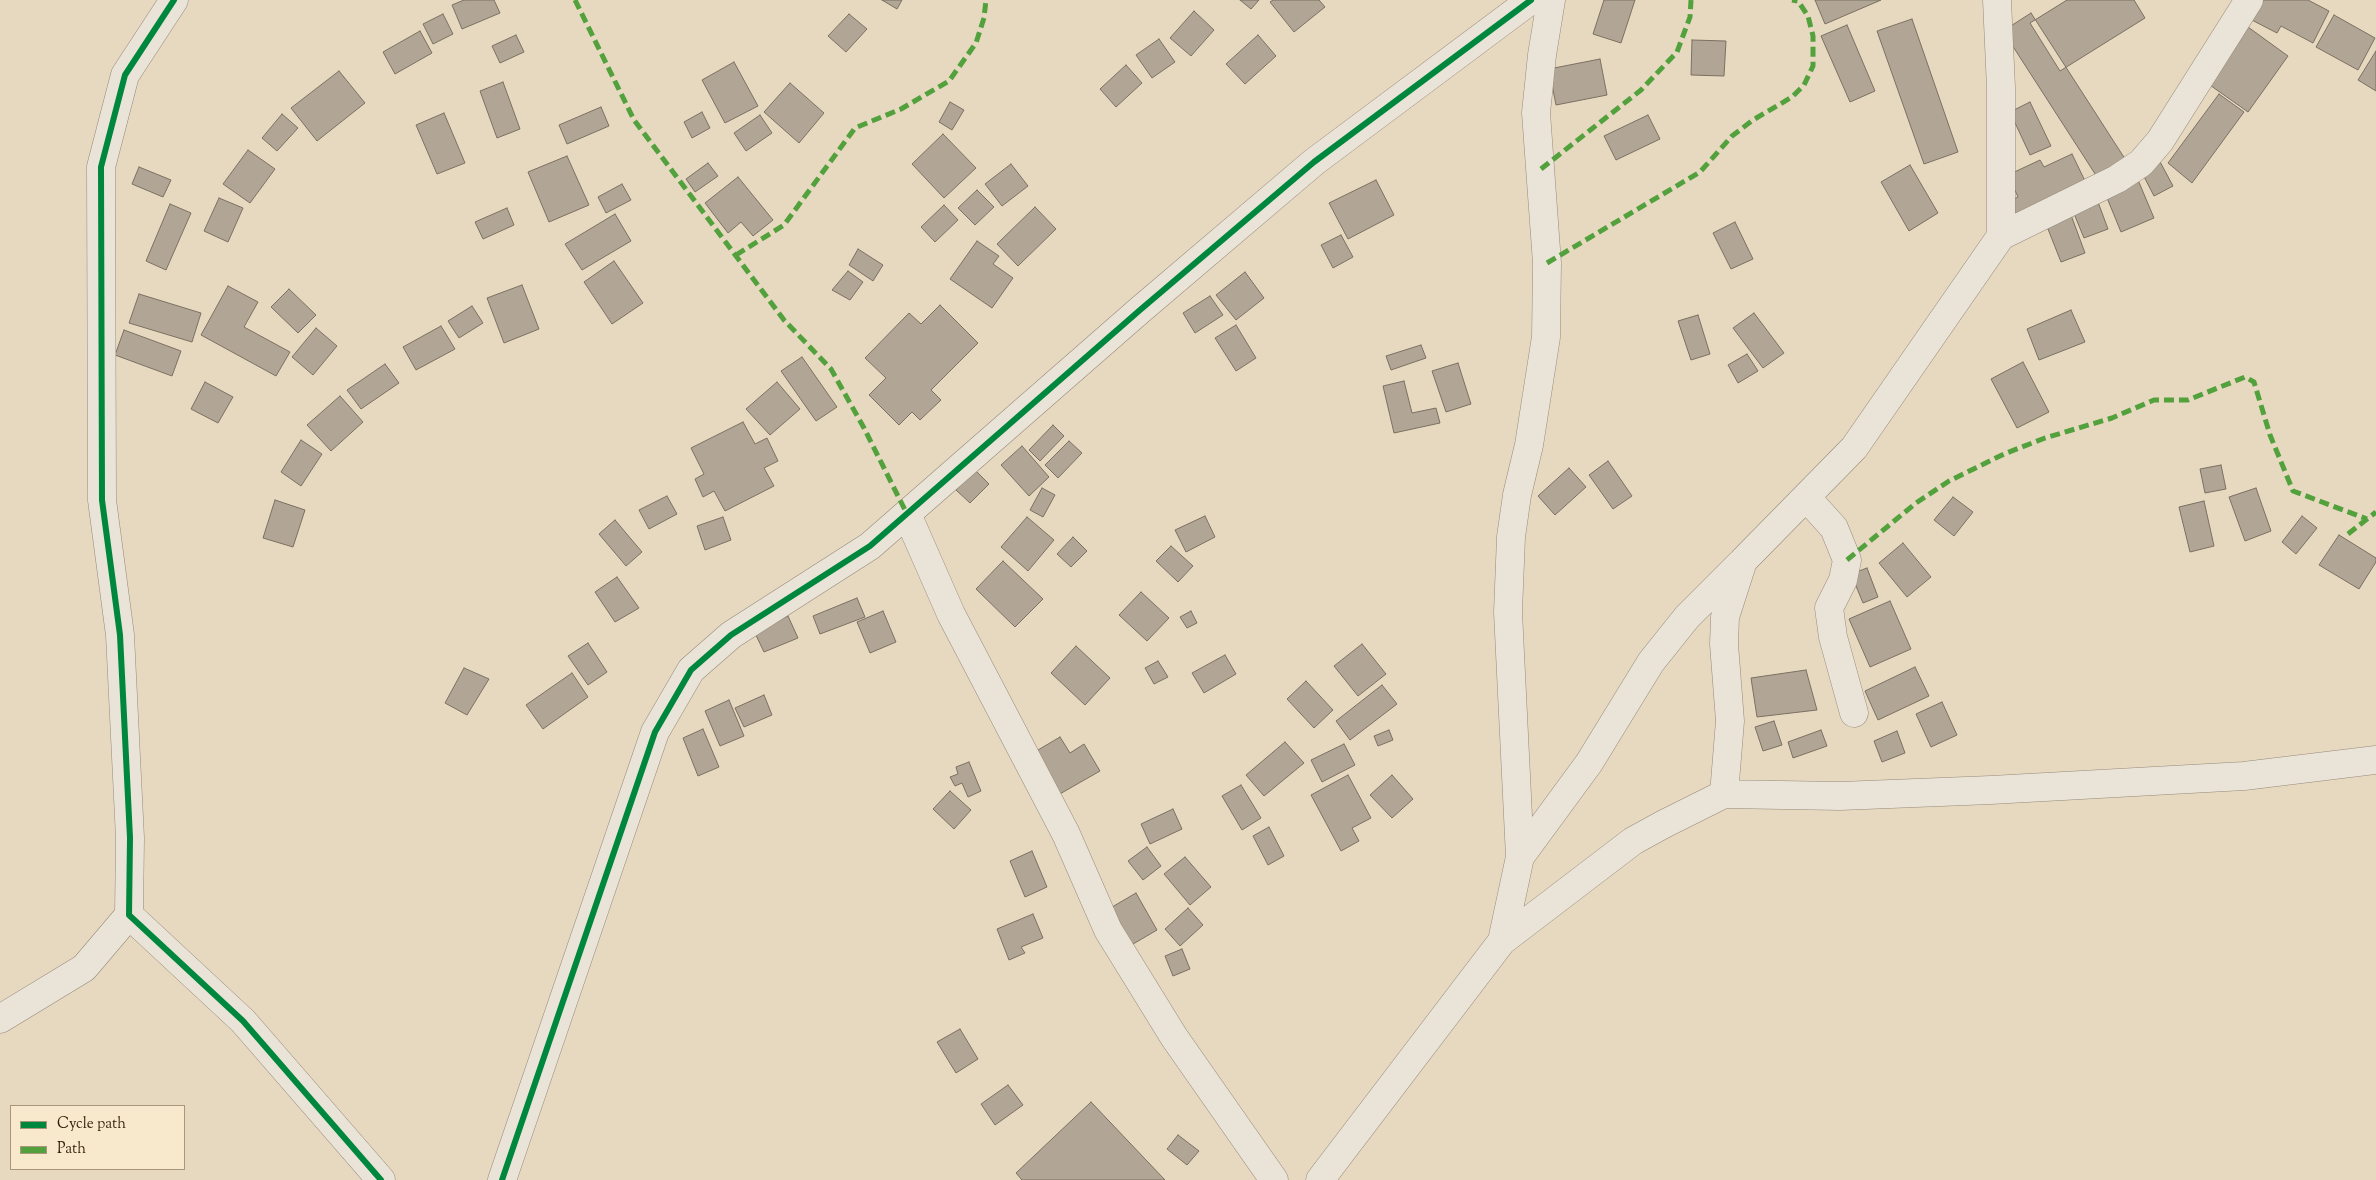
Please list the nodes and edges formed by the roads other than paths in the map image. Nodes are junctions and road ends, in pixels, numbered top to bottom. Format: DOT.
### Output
graph roads {
  1 [pos="174,0"];
  2 [pos="1531,0"];
  3 [pos="1551,0"];
  4 [pos="1997,0"];
  5 [pos="2249,0"];
  6 [pos="2001,236"];
  7 [pos="1806,497"];
  8 [pos="908,514"];
  9 [pos="1743,561"];
  10 [pos="1854,713"];
  11 [pos="2376,760"];
  12 [pos="1724,794"];
  13 [pos="1520,857"];
  14 [pos="129,915"];
  15 [pos="1502,941"];
  16 [pos="0,1019"];
  17 [pos="381,1180"];
  18 [pos="502,1180"];
  19 [pos="1274,1180"];
  20 [pos="1320,1180"];
  1 -- 14 [label="street"];
  2 -- 8 [label="street"];
  3 -- 13 [label="street"];
  4 -- 6 [label="street"];
  5 -- 6 [label="street"];
  6 -- 7 [label="street"];
  7 -- 9 [label="street"];
  7 -- 10 [label="street"];
  8 -- 18 [label="street"];
  8 -- 19 [label="street"];
  9 -- 12 [label="street"];
  9 -- 13 [label="street"];
  11 -- 12 [label="street"];
  12 -- 15 [label="street"];
  13 -- 15 [label="street"];
  14 -- 16 [label="street"];
  14 -- 17 [label="street"];
  15 -- 20 [label="street"];
}
